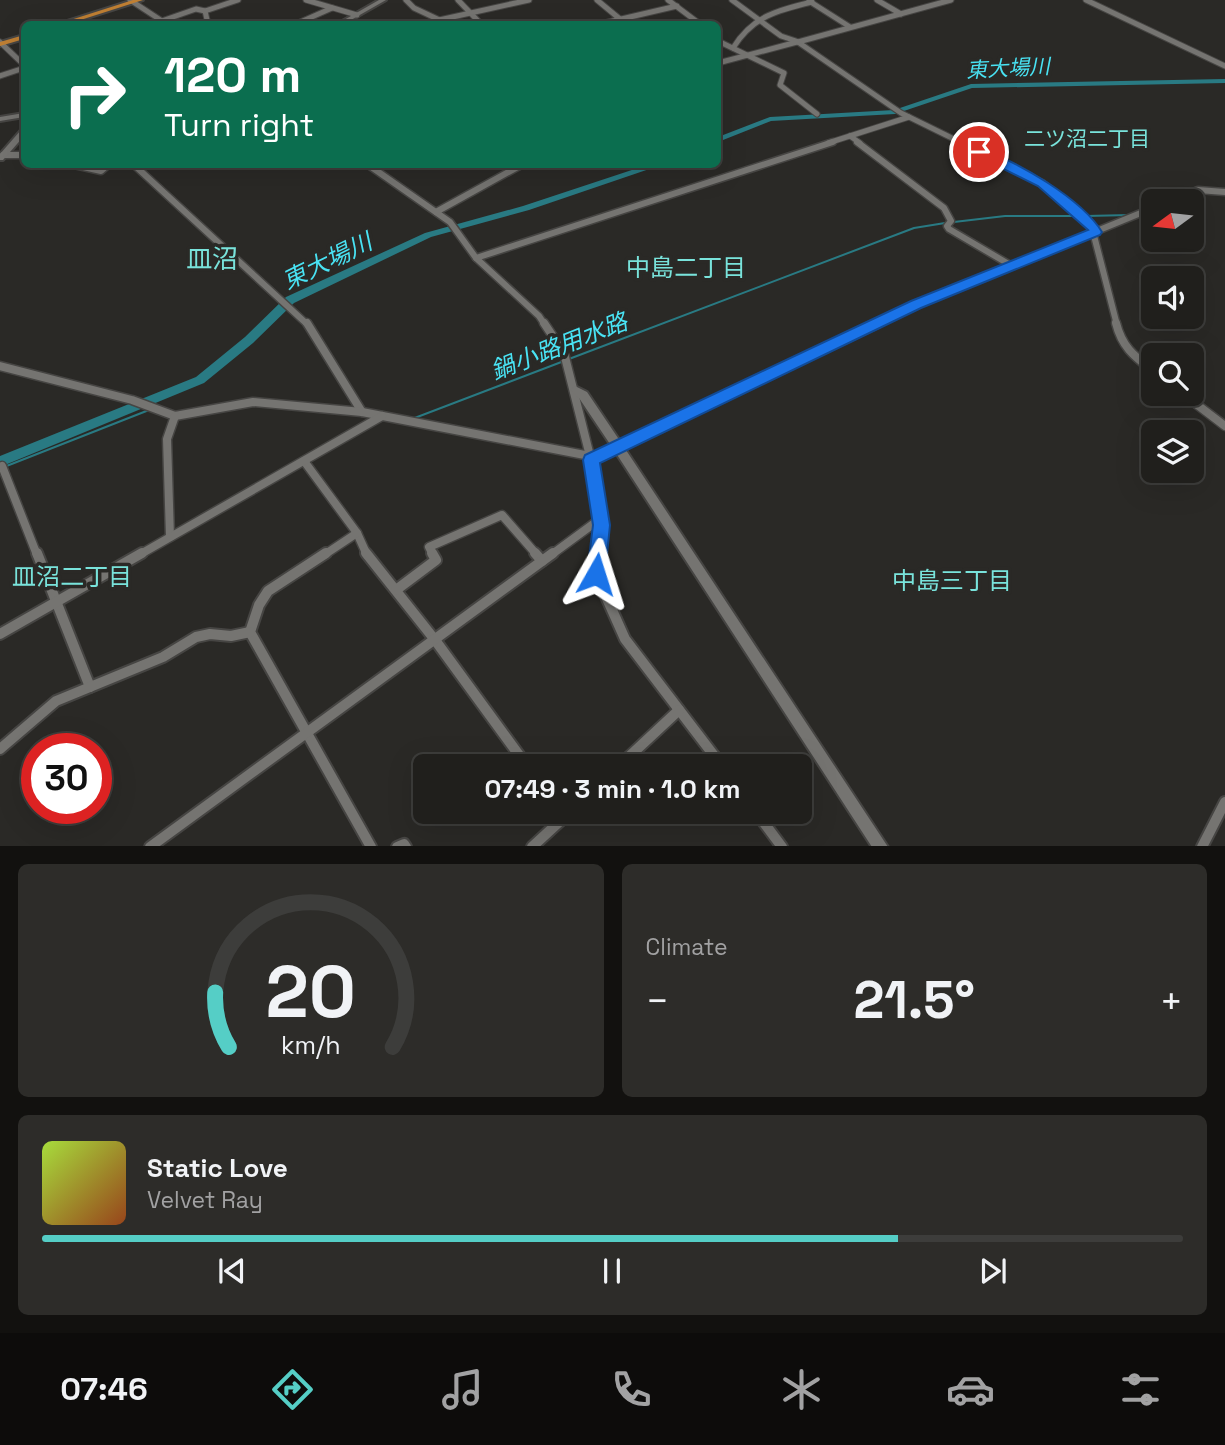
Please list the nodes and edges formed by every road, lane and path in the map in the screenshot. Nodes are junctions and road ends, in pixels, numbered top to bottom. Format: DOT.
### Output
graph roads {
  1 [pos="238,0"];
  2 [pos="306,0"];
  3 [pos="338,0"];
  4 [pos="383,0"];
  5 [pos="406,0"];
  6 [pos="458,0"];
  7 [pos="529,0"];
  8 [pos="597,0"];
  9 [pos="668,0"];
  10 [pos="732,0"];
  11 [pos="877,0"];
  12 [pos="948,0"];
  13 [pos="1086,0"];
  14 [pos="134,1"];
  15 [pos="810,1"];
  16 [pos="677,6"];
  17 [pos="332,8"];
  18 [pos="205,12"];
  19 [pos="470,13"];
  20 [pos="355,14"];
  21 [pos="901,14"];
  22 [pos="307,19"];
  23 [pos="439,20"];
  24 [pos="621,20"];
  25 [pos="71,21"];
  26 [pos="162,21"];
  27 [pos="207,21"];
  28 [pos="303,21"];
  29 [pos="312,21"];
  30 [pos="346,21"];
  31 [pos="478,21"];
  32 [pos="616,21"];
  33 [pos="697,21"];
  34 [pos="761,21"];
  35 [pos="850,27"];
  36 [pos="21,38"];
  37 [pos="721,42"];
  38 [pos="798,42"];
  39 [pos="1,44"];
  40 [pos="733,48"];
  41 [pos="747,56"];
  42 [pos="721,62"];
  43 [pos="21,63"];
  44 [pos="1225,66"];
  45 [pos="21,67"];
  46 [pos="0,76"];
  47 [pos="817,114"];
  48 [pos="21,116"];
  49 [pos="909,117"];
  50 [pos="0,119"];
  51 [pos="21,135"];
  52 [pos="850,136"];
  53 [pos="21,153"];
  54 [pos="1,156"];
  55 [pos="87,168"];
  56 [pos="104,168"];
  57 [pos="137,168"];
  58 [pos="373,168"];
  59 [pos="516,168"];
  60 [pos="1204,190"];
  61 [pos="1225,192"];
  62 [pos="436,212"];
  63 [pos="1141,213"];
  64 [pos="1095,232"];
  65 [pos="476,258"];
  66 [pos="1012,266"];
  67 [pos="1141,361"];
  68 [pos="0,366"];
  69 [pos="575,390"];
  70 [pos="1198,406"];
  71 [pos="362,412"];
  72 [pos="175,416"];
  73 [pos="383,416"];
  74 [pos="1225,426"];
  75 [pos="618,447"];
  76 [pos="591,458"];
  77 [pos="304,461"];
  78 [pos="2,466"];
  79 [pos="600,519"];
  80 [pos="357,533"];
  81 [pos="170,537"];
  82 [pos="542,561"];
  83 [pos="396,590"];
  84 [pos="57,602"];
  85 [pos="250,632"];
  86 [pos="0,634"];
  87 [pos="435,640"];
  88 [pos="90,687"];
  89 [pos="679,710"];
  90 [pos="306,733"];
  91 [pos="0,749"];
  92 [pos="518,754"];
  93 [pos="632,754"];
  94 [pos="713,754"];
  95 [pos="1225,802"];
  96 [pos="554,824"];
  97 [pos="765,824"];
  98 [pos="150,846"];
  99 [pos="372,846"];
  100 [pos="397,846"];
  101 [pos="406,846"];
  102 [pos="532,846"];
  103 [pos="782,846"];
  104 [pos="881,846"];
  105 [pos="1202,846"];
  1 -- 18 [label="street"];
  2 -- 17 [label="street"];
  3 -- 17 [label="street"];
  4 -- 20 [label="street"];
  5 -- 23 [label="street"];
  6 -- 19 [label="street"];
  7 -- 19 [label="street"];
  8 -- 24 [label="street"];
  9 -- 16 [label="street"];
  10 -- 34 [label="street"];
  11 -- 21 [label="street"];
  12 -- 21 [label="street"];
  13 -- 44 [label="street"];
  14 -- 25 [label="main road"];
  14 -- 26 [label="street"];
  15 -- 34 [label="street"];
  15 -- 35 [label="street"];
  16 -- 24 [label="street"];
  16 -- 33 [label="street"];
  17 -- 20 [label="street"];
  17 -- 22 [label="street"];
  18 -- 26 [label="street"];
  18 -- 27 [label="street"];
  19 -- 23 [label="street"];
  19 -- 31 [label="street"];
  20 -- 30 [label="street"];
  21 -- 35 [label="street"];
  22 -- 28 [label="street"];
  22 -- 29 [label="street"];
  24 -- 32 [label="street"];
  34 -- 38 [label="street"];
  34 -- 40 [label="street"];
  35 -- 38 [label="street"];
  36 -- 39 [label="main road"];
  37 -- 40 [label="street"];
  38 -- 41 [label="street"];
  38 -- 49 [label="street"];
  39 -- 43 [label="street"];
  40 -- 41 [label="street"];
  41 -- 42 [label="street"];
  41 -- 47 [label="street"];
  45 -- 46 [label="street"];
  48 -- 50 [label="street"];
  49 -- 52 [label="street"];
  49 -- 64 [label="street"];
  51 -- 54 [label="street"];
  52 -- 65 [label="street"];
  52 -- 66 [label="street"];
  53 -- 54 [label="street"];
  55 -- 56 [label="street"];
  57 -- 71 [label="street"];
  58 -- 62 [label="street"];
  59 -- 62 [label="street"];
  60 -- 61 [label="street"];
  62 -- 65 [label="street"];
  63 -- 64 [label="street"];
  64 -- 66 [label="street"];
  64 -- 67 [label="street"];
  65 -- 69 [label="street"];
  66 -- 75 [label="street"];
  68 -- 72 [label="street"];
  69 -- 75 [label="street"];
  69 -- 76 [label="street"];
  70 -- 74 [label="street"];
  71 -- 72 [label="street"];
  71 -- 73 [label="street"];
  72 -- 81 [label="street"];
  73 -- 76 [label="street"];
  73 -- 77 [label="street"];
  75 -- 76 [label="street"];
  75 -- 104 [label="street"];
  76 -- 79 [label="street"];
  77 -- 80 [label="street"];
  77 -- 81 [label="street"];
  78 -- 84 [label="street"];
  79 -- 82 [label="street"];
  79 -- 89 [label="street"];
  80 -- 83 [label="street"];
  80 -- 85 [label="street"];
  81 -- 84 [label="street"];
  82 -- 83 [label="street"];
  82 -- 87 [label="street"];
  83 -- 87 [label="street"];
  84 -- 86 [label="street"];
  84 -- 88 [label="street"];
  85 -- 88 [label="street"];
  85 -- 90 [label="street"];
  87 -- 90 [label="street"];
  87 -- 92 [label="street"];
  88 -- 91 [label="street"];
  89 -- 93 [label="street"];
  89 -- 94 [label="street"];
  90 -- 98 [label="street"];
  90 -- 99 [label="street"];
  95 -- 105 [label="street"];
  96 -- 102 [label="street"];
  97 -- 103 [label="street"];
  100 -- 101 [label="street"];
}
